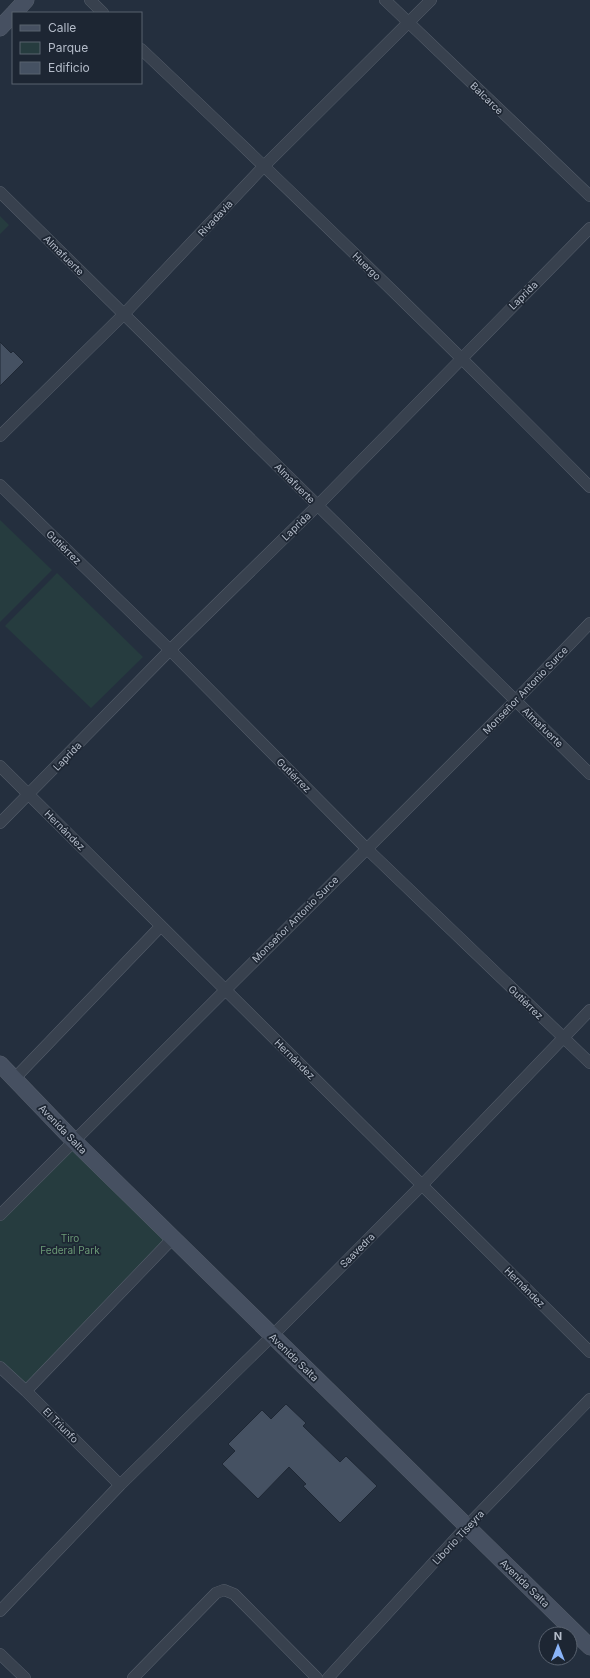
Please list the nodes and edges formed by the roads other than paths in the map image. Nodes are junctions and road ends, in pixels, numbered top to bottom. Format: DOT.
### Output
graph roads {
  1 [pos="26,0"];
  2 [pos="90,0"];
  3 [pos="385,0"];
  4 [pos="430,0"];
  5 [pos="16,12"];
  6 [pos="103,12"];
  7 [pos="12,16"];
  8 [pos="408,23"];
  9 [pos="0,28"];
  10 [pos="142,50"];
  11 [pos="264,166"];
  12 [pos="0,192"];
  13 [pos="590,196"];
  14 [pos="590,228"];
  15 [pos="124,314"];
  16 [pos="462,358"];
  17 [pos="0,436"];
  18 [pos="0,485"];
  19 [pos="590,487"];
  20 [pos="318,505"];
  21 [pos="590,623"];
  22 [pos="170,650"];
  23 [pos="515,701"];
  24 [pos="0,766"];
  25 [pos="590,774"];
  26 [pos="29,794"];
  27 [pos="0,823"];
  28 [pos="366,848"];
  29 [pos="161,926"];
  30 [pos="225,990"];
  31 [pos="590,1010"];
  32 [pos="563,1038"];
  33 [pos="590,1063"];
  34 [pos="0,1064"];
  35 [pos="15,1078"];
  36 [pos="73,1140"];
  37 [pos="422,1185"];
  38 [pos="0,1215"];
  39 [pos="173,1238"];
  40 [pos="272,1336"];
  41 [pos="590,1352"];
  42 [pos="0,1367"];
  43 [pos="26,1391"];
  44 [pos="590,1399"];
  45 [pos="120,1485"];
  46 [pos="467,1526"];
  47 [pos="0,1612"];
  48 [pos="590,1647"];
  49 [pos="0,1654"];
  50 [pos="25,1678"];
  51 [pos="133,1678"];
  52 [pos="317,1678"];
  53 [pos="328,1678"];
  1 -- 5 [label="main road"];
  2 -- 6 [label="street"];
  3 -- 8 [label="street, Balcarce"];
  4 -- 8 [label="street, Rivadavia"];
  7 -- 9 [label="main road"];
  8 -- 11 [label="street, Rivadavia"];
  8 -- 13 [label="street, Balcarce"];
  10 -- 11 [label="street, Huergo"];
  11 -- 15 [label="street, Rivadavia"];
  11 -- 16 [label="street, Huergo"];
  12 -- 15 [label="street, Almafuerte"];
  14 -- 16 [label="street, Laprida"];
  15 -- 17 [label="street, Rivadavia"];
  15 -- 20 [label="street, Almafuerte"];
  16 -- 19 [label="street, Huergo"];
  16 -- 20 [label="street, Laprida"];
  18 -- 22 [label="street, Gutiérrez"];
  20 -- 22 [label="street, Laprida"];
  20 -- 23 [label="street, Almafuerte"];
  21 -- 23 [label="street, Monseñor Antonio Surce"];
  22 -- 26 [label="street, Laprida"];
  22 -- 28 [label="street, Gutiérrez"];
  23 -- 25 [label="street, Almafuerte"];
  23 -- 28 [label="street, Monseñor Antonio Surce"];
  24 -- 26 [label="street, Hernández"];
  26 -- 27 [label="street, Laprida"];
  26 -- 29 [label="street, Hernández"];
  28 -- 30 [label="street, Monseñor Antonio Surce"];
  28 -- 32 [label="street, Gutiérrez"];
  29 -- 30 [label="street, Hernández"];
  29 -- 35 [label="street"];
  30 -- 36 [label="street, Monseñor Antonio Surce"];
  30 -- 37 [label="street, Hernández"];
  31 -- 32 [label="street, Saavedra"];
  32 -- 33 [label="street, Gutiérrez"];
  32 -- 37 [label="street, Saavedra"];
  34 -- 35 [label="main road, Avenida Salta"];
  35 -- 36 [label="main road, Avenida Salta"];
  36 -- 38 [label="street, Monseñor Antonio Surce"];
  36 -- 39 [label="main road, Avenida Salta"];
  37 -- 40 [label="street, Saavedra"];
  37 -- 41 [label="street, Hernández"];
  39 -- 40 [label="main road, Avenida Salta"];
  39 -- 43 [label="street"];
  40 -- 45 [label="street, Saavedra"];
  40 -- 46 [label="main road, Avenida Salta"];
  42 -- 43 [label="street, El Triunfo"];
  43 -- 45 [label="street, El Triunfo"];
  44 -- 46 [label="street, Liborio Tiseyra"];
  45 -- 47 [label="street, Saavedra"];
  46 -- 48 [label="main road, Avenida Salta"];
  46 -- 53 [label="street, Liborio Tiseyra"];
  49 -- 50 [label="street"];
  51 -- 52 [label="street"];
}
